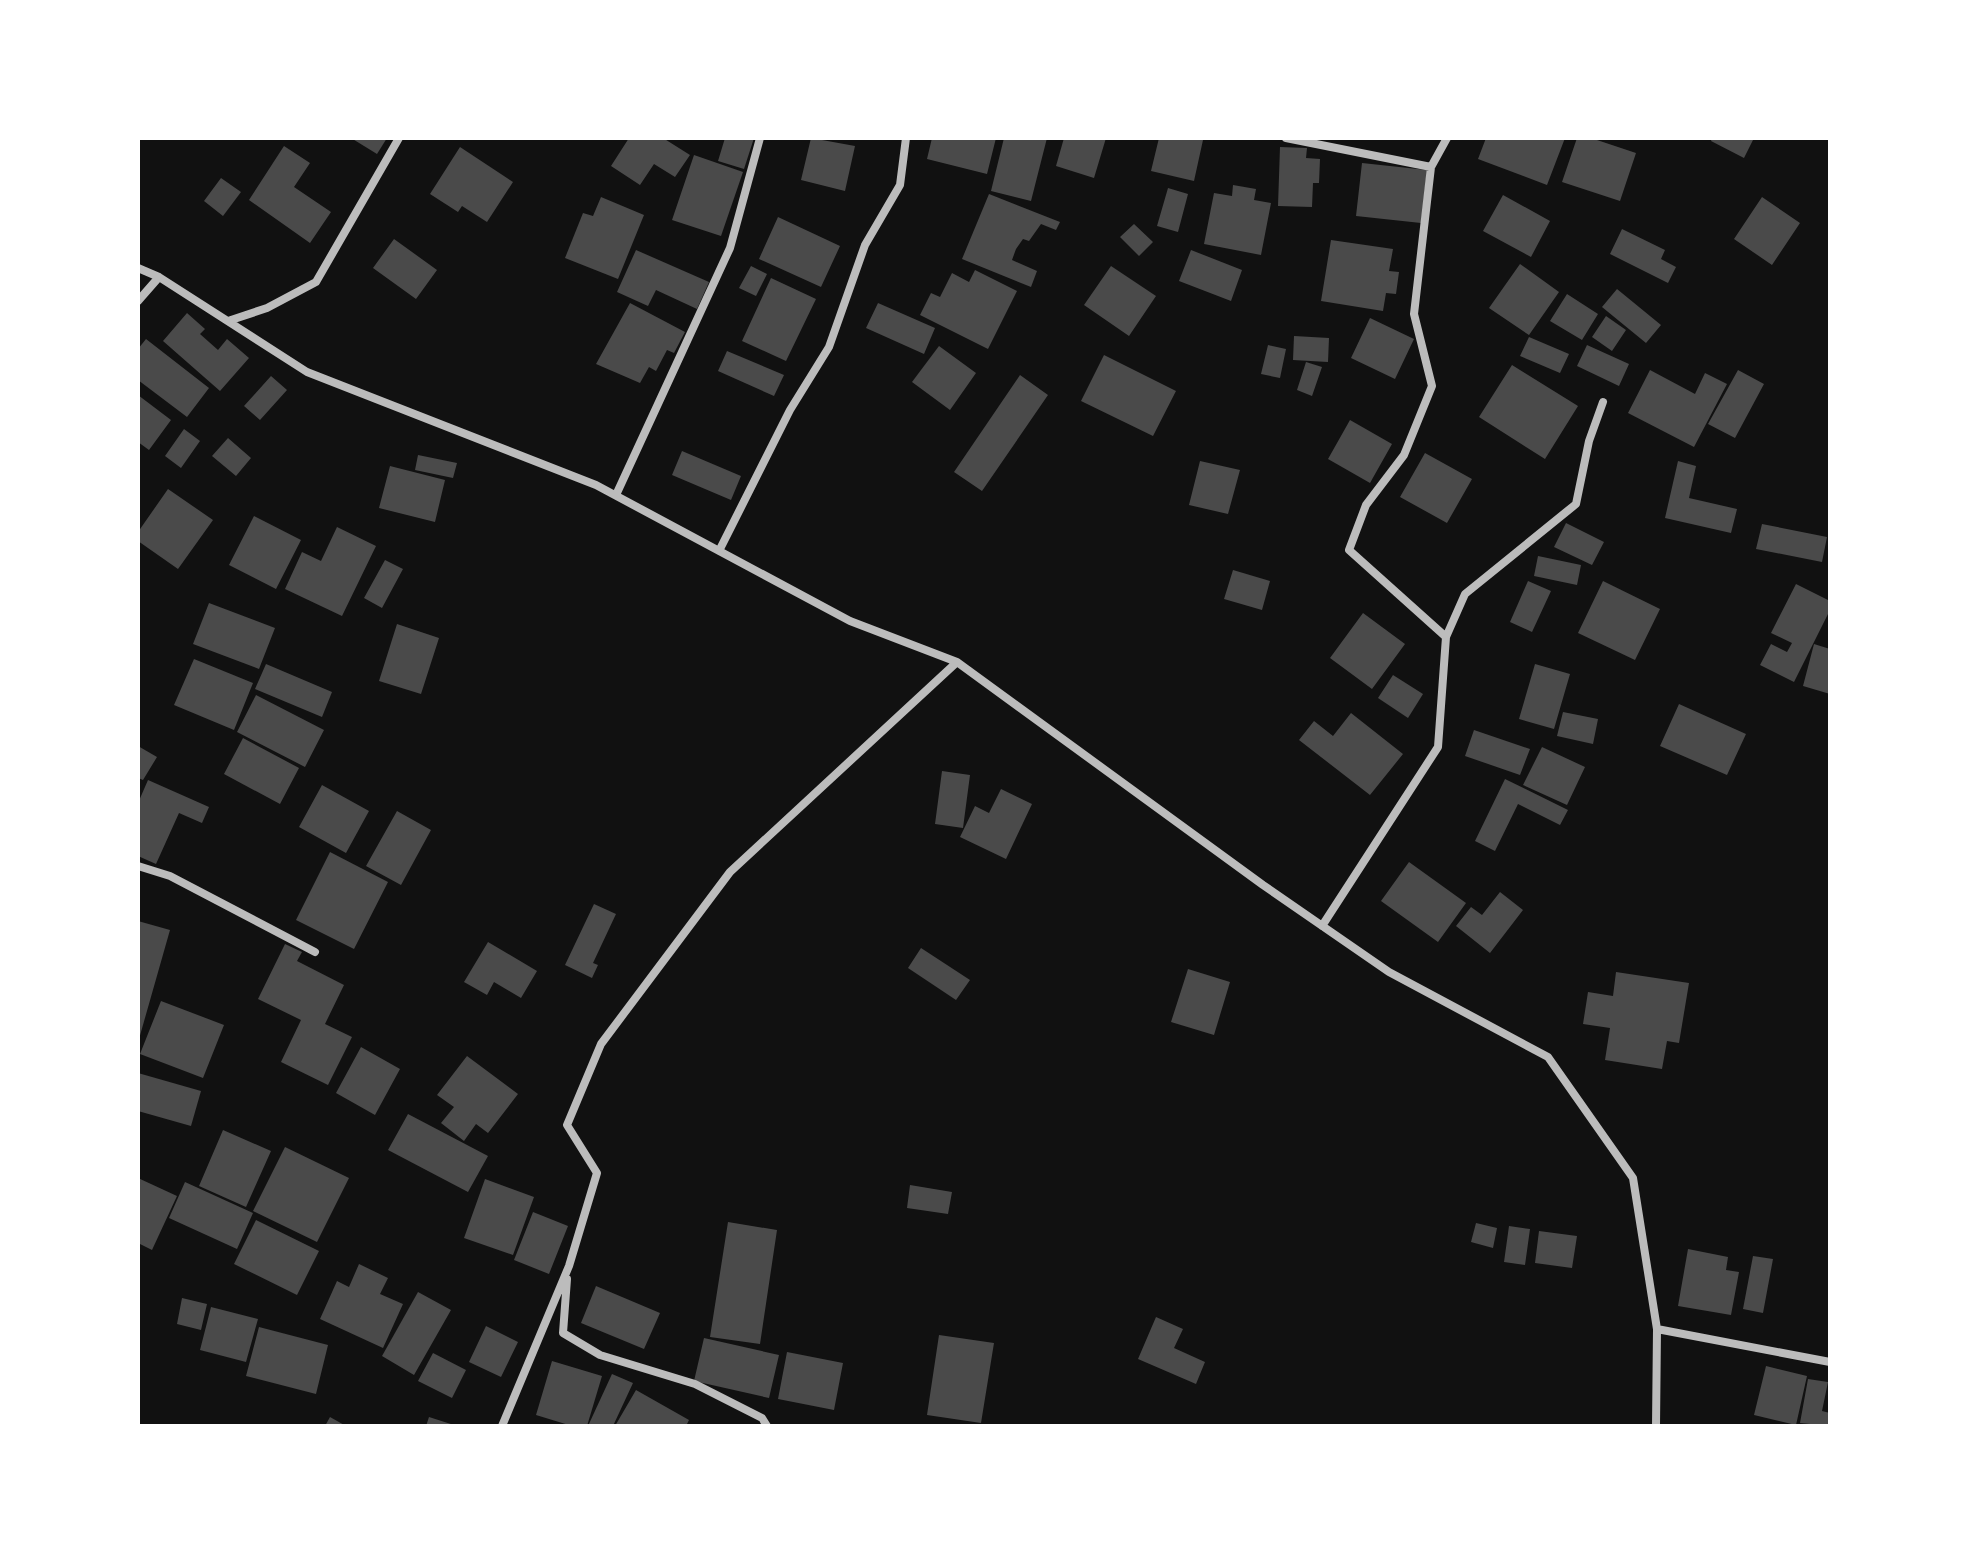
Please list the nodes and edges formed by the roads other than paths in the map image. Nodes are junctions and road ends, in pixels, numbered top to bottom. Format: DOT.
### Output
graph roads {
  1 [pos="399,138"];
  2 [pos="760,138"];
  3 [pos="906,138"];
  4 [pos="1286,138"];
  5 [pos="1447,138"];
  6 [pos="1431,167"];
  7 [pos="138,268"];
  8 [pos="159,277"];
  9 [pos="138,301"];
  10 [pos="228,321"];
  11 [pos="1603,402"];
  12 [pos="616,495"];
  13 [pos="719,551"];
  14 [pos="1446,637"];
  15 [pos="957,662"];
  16 [pos="138,866"];
  17 [pos="1322,926"];
  18 [pos="315,952"];
  19 [pos="569,1266"];
  20 [pos="1657,1329"];
  21 [pos="1830,1362"];
  22 [pos="502,1426"];
  23 [pos="767,1426"];
  24 [pos="1656,1426"];
  1 -- 10 [label="street"];
  2 -- 12 [label="street"];
  3 -- 13 [label="street"];
  4 -- 6 [label="street"];
  5 -- 6 [label="street"];
  6 -- 14 [label="street"];
  7 -- 8 [label="street"];
  8 -- 9 [label="street"];
  8 -- 10 [label="street"];
  10 -- 12 [label="street"];
  11 -- 14 [label="street"];
  12 -- 13 [label="street"];
  13 -- 15 [label="street"];
  14 -- 17 [label="street"];
  15 -- 17 [label="street"];
  15 -- 19 [label="street"];
  16 -- 18 [label="street"];
  17 -- 20 [label="street"];
  19 -- 22 [label="street"];
  19 -- 23 [label="street"];
  20 -- 21 [label="street"];
  20 -- 24 [label="street"];
}
